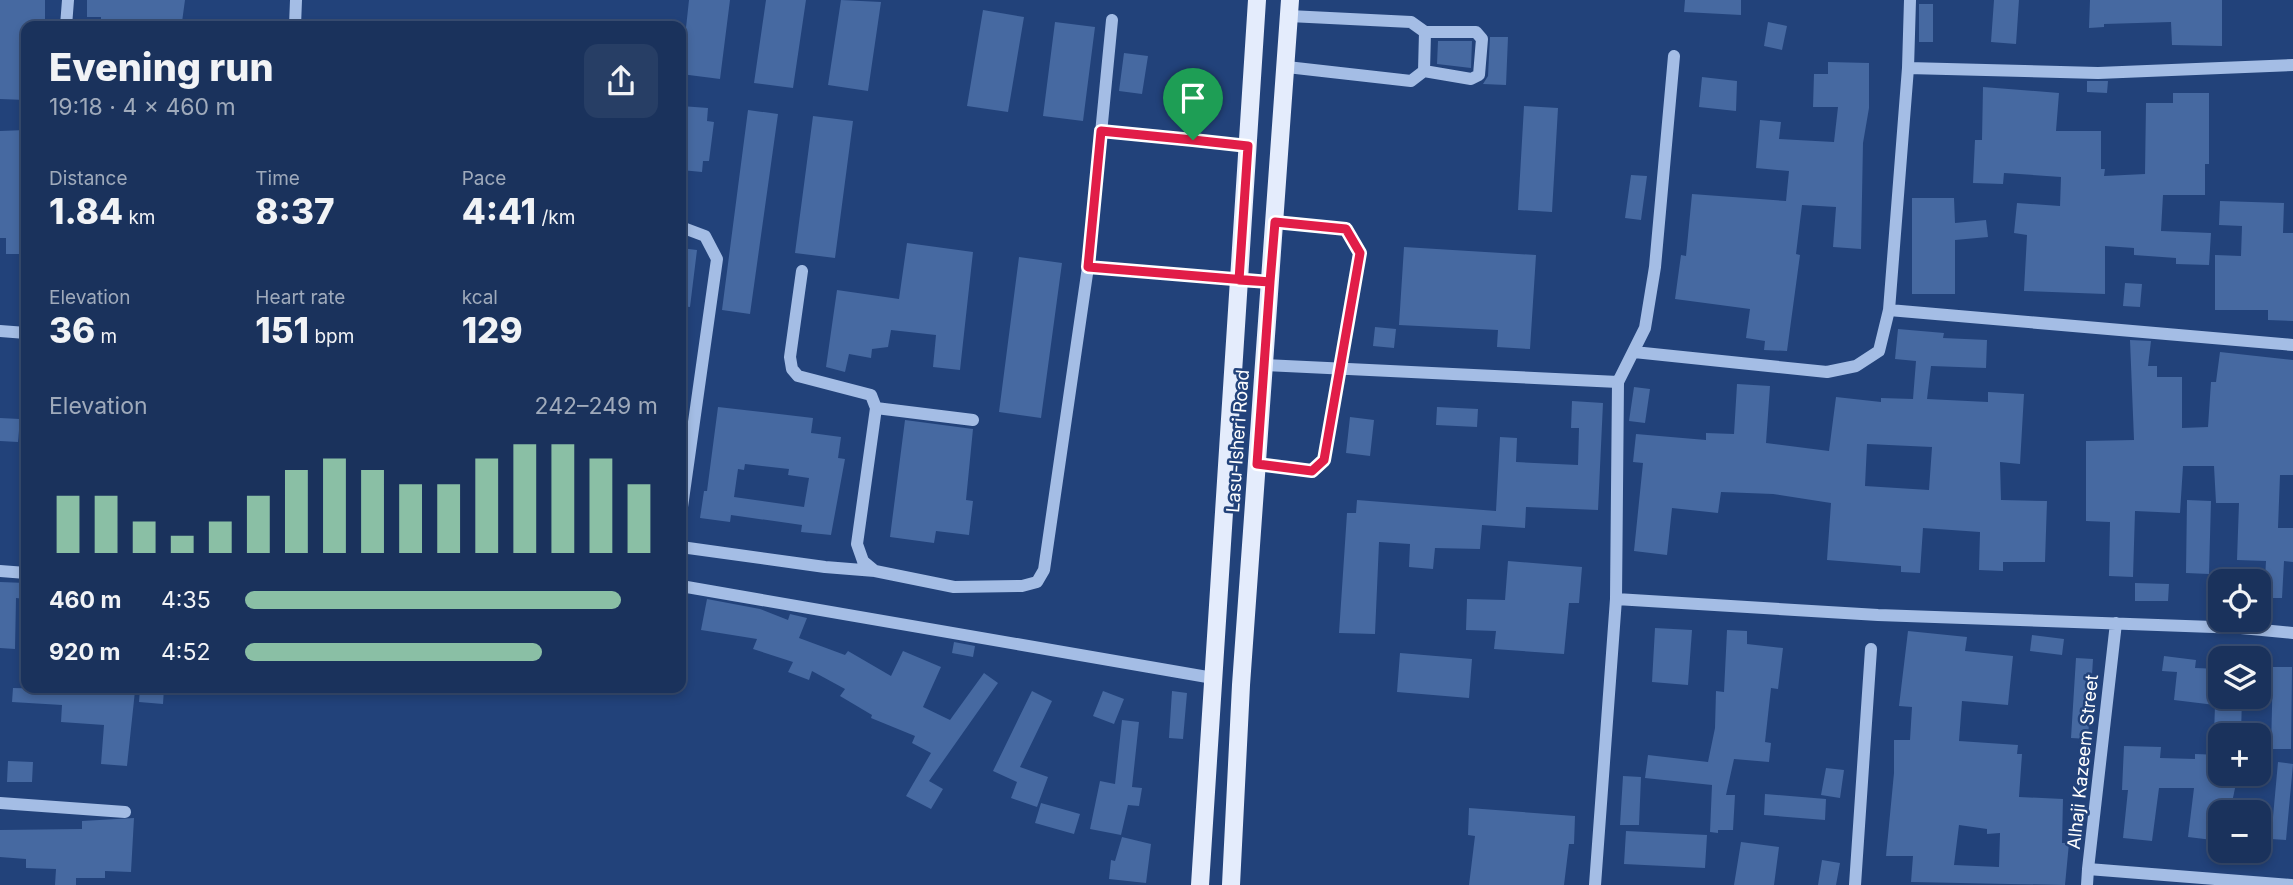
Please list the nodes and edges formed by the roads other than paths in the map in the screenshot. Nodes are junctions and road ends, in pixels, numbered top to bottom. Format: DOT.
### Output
graph roads {
  1 [pos="68,0"];
  2 [pos="296,0"];
  3 [pos="1257,0"];
  4 [pos="1910,0"];
  5 [pos="1290,8"];
  6 [pos="1112,20"];
  7 [pos="66,21"];
  8 [pos="295,21"];
  9 [pos="1425,32"];
  10 [pos="1674,56"];
  11 [pos="2293,65"];
  12 [pos="1287,67"];
  13 [pos="1908,68"];
  14 [pos="1424,71"];
  15 [pos="1101,131"];
  16 [pos="1248,146"];
  17 [pos="1275,222"];
  18 [pos="686,229"];
  19 [pos="1088,267"];
  20 [pos="802,271"];
  21 [pos="1239,280"];
  22 [pos="1270,282"];
  23 [pos="1889,310"];
  24 [pos="0,331"];
  25 [pos="21,333"];
  26 [pos="2293,345"];
  27 [pos="1634,352"];
  28 [pos="1264,365"];
  29 [pos="1339,370"];
  30 [pos="1618,382"];
  31 [pos="876,408"];
  32 [pos="973,420"];
  33 [pos="1257,464"];
  34 [pos="686,479"];
  35 [pos="686,548"];
  36 [pos="0,571"];
  37 [pos="875,571"];
  38 [pos="21,573"];
  39 [pos="686,587"];
  40 [pos="1616,599"];
  41 [pos="2116,623"];
  42 [pos="2293,634"];
  43 [pos="1871,649"];
  44 [pos="1213,678"];
  45 [pos="0,803"];
  46 [pos="125,812"];
  47 [pos="2088,869"];
  48 [pos="1200,885"];
  49 [pos="1231,885"];
  50 [pos="1595,885"];
  51 [pos="1855,885"];
  52 [pos="2087,885"];
  53 [pos="2291,885"];
  1 -- 7 [label="street"];
  2 -- 8 [label="street"];
  3 -- 16 [label="main road, Lasu-Isheri Road"];
  4 -- 13 [label="street"];
  5 -- 9 [label="street"];
  5 -- 12 [label="main road, Lasu-Isheri Road"];
  6 -- 15 [label="street"];
  9 -- 14 [label="street"];
  9 -- 14 [label="street"];
  10 -- 27 [label="street"];
  11 -- 13 [label="street"];
  12 -- 14 [label="street"];
  12 -- 17 [label="main road, Lasu-Isheri Road"];
  13 -- 23 [label="street"];
  15 -- 16 [label="street"];
  15 -- 19 [label="street"];
  16 -- 21 [label="main road, Lasu-Isheri Road"];
  17 -- 22 [label="main road, Lasu-Isheri Road"];
  17 -- 29 [label="street"];
  18 -- 34 [label="street"];
  19 -- 21 [label="street"];
  19 -- 37 [label="street"];
  20 -- 31 [label="street"];
  21 -- 22 [label="street"];
  21 -- 44 [label="main road, Lasu-Isheri Road"];
  22 -- 28 [label="main road, Lasu-Isheri Road"];
  23 -- 26 [label="street"];
  23 -- 27 [label="street"];
  24 -- 25 [label="street"];
  27 -- 30 [label="street"];
  28 -- 29 [label="street"];
  28 -- 33 [label="main road, Lasu-Isheri Road"];
  29 -- 30 [label="street"];
  29 -- 33 [label="street"];
  30 -- 40 [label="street"];
  31 -- 32 [label="street"];
  31 -- 37 [label="street"];
  33 -- 49 [label="main road, Lasu-Isheri Road"];
  35 -- 37 [label="street"];
  36 -- 38 [label="street"];
  39 -- 44 [label="street"];
  40 -- 41 [label="street"];
  40 -- 50 [label="street"];
  41 -- 42 [label="street"];
  41 -- 47 [label="street, Alhaji Kazeem Street"];
  43 -- 51 [label="street"];
  44 -- 48 [label="main road, Lasu-Isheri Road"];
  45 -- 46 [label="street"];
  47 -- 52 [label="street"];
  47 -- 53 [label="street, Alhaji Kazeem Street"];
}
